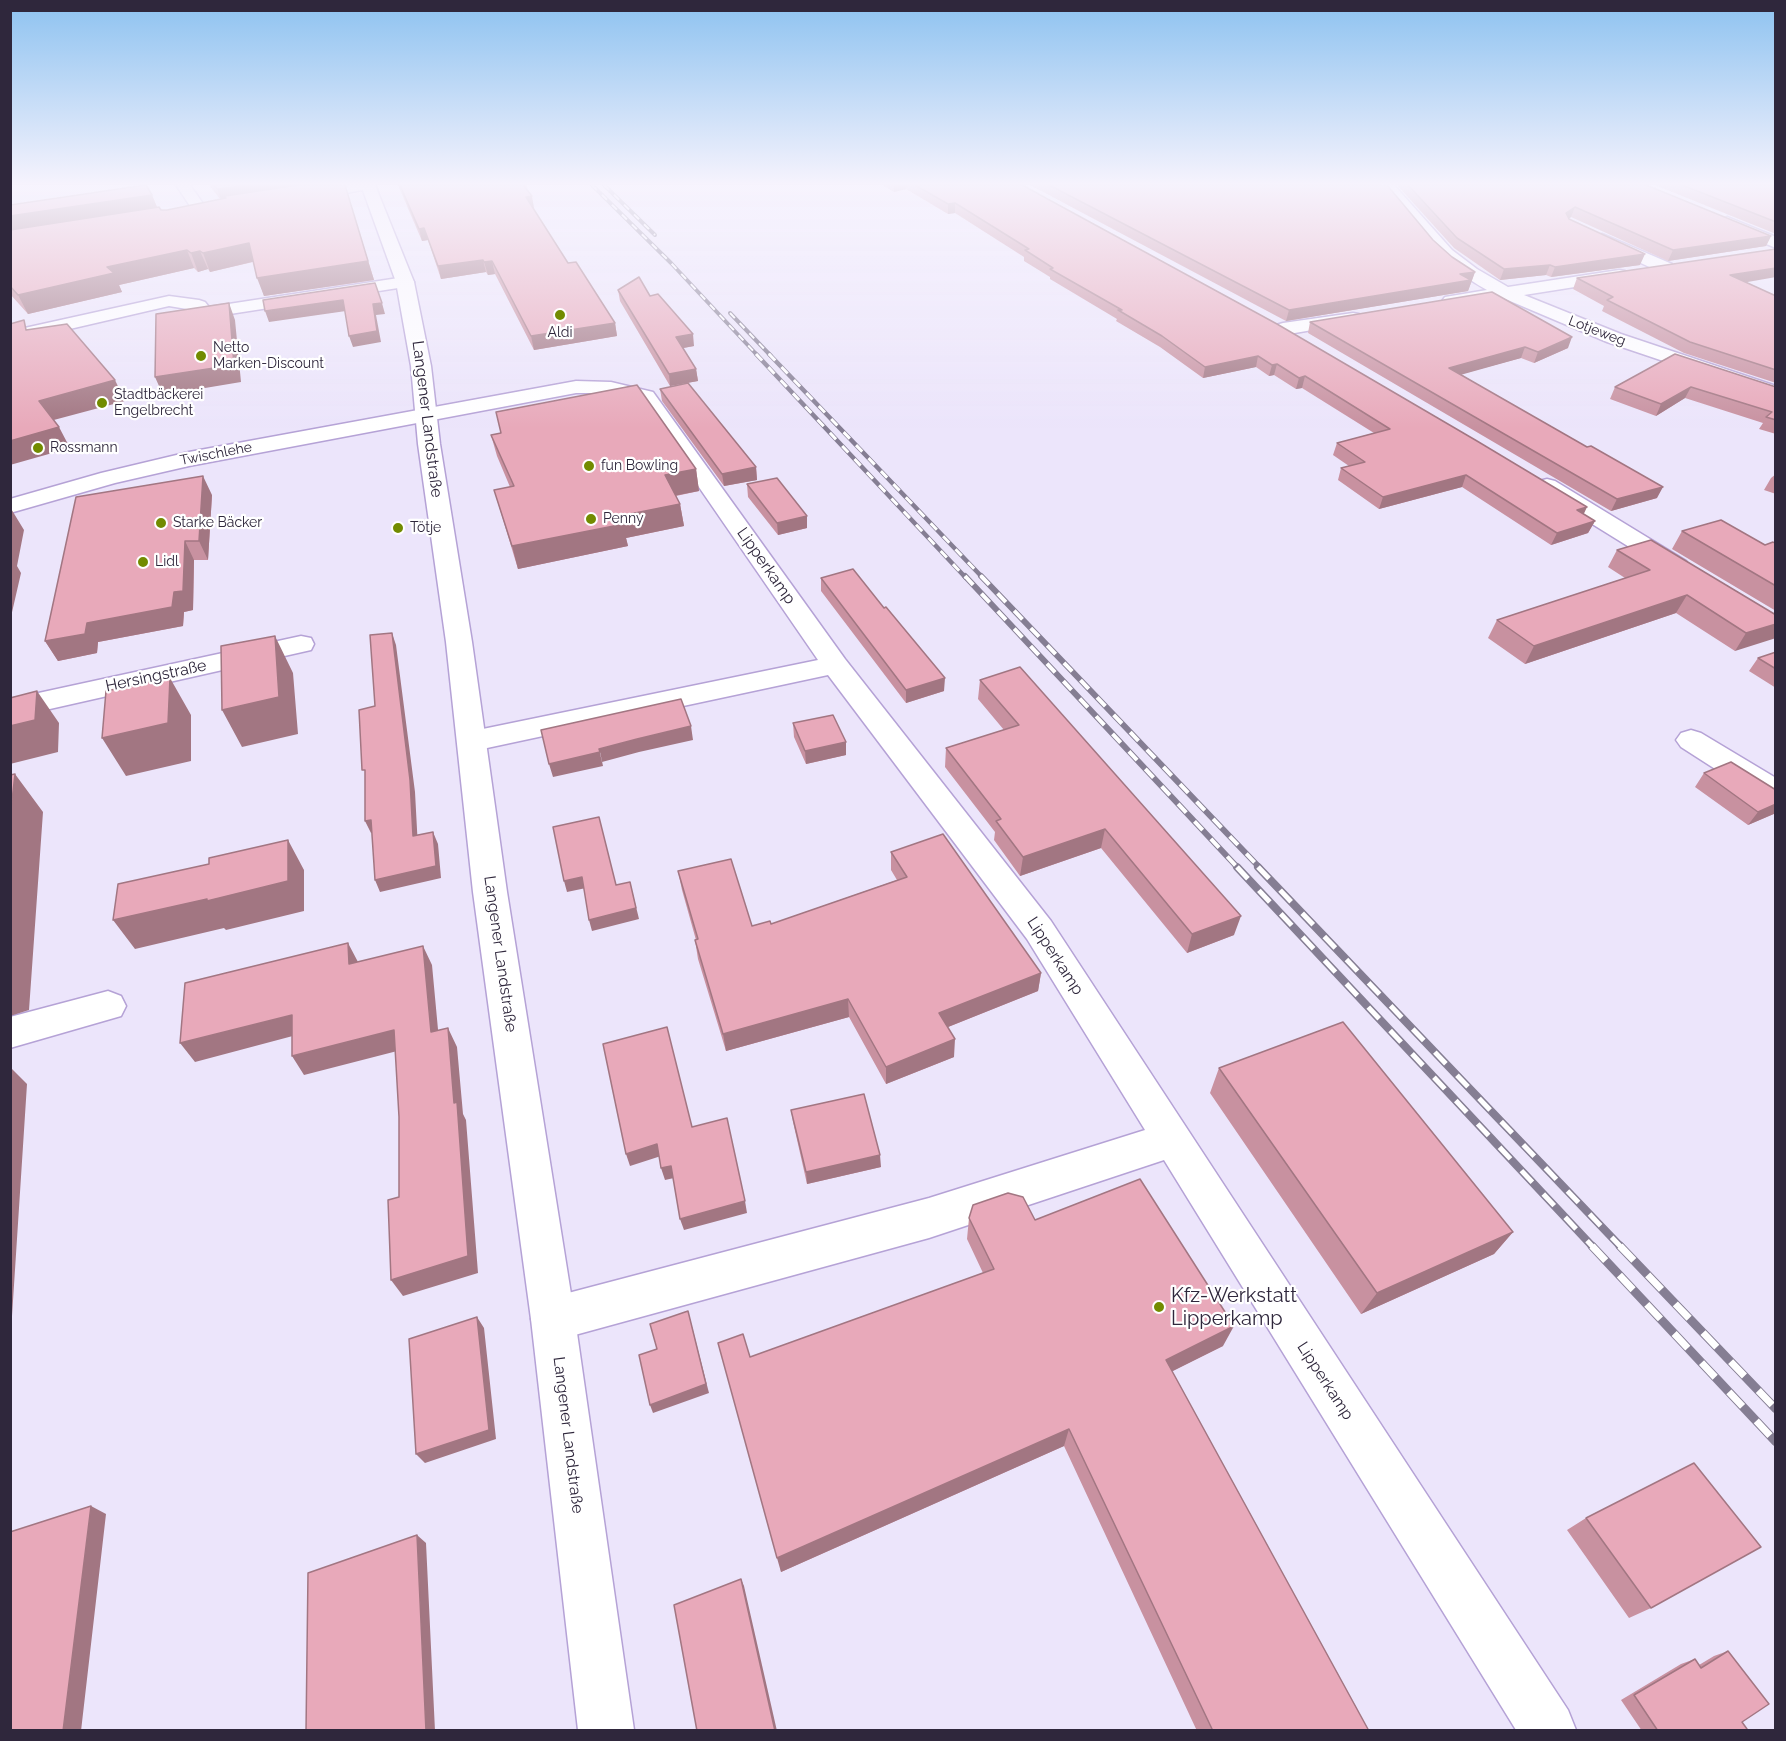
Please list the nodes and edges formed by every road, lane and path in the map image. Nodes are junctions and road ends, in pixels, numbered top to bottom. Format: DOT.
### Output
graph roads {
  1 [pos="399,266"];
  2 [pos="1463,266"];
  3 [pos="1662,266"];
  4 [pos="1679,266"];
  5 [pos="1666,268"];
  6 [pos="405,282"];
  7 [pos="1503,292"];
  8 [pos="1434,304"];
  9 [pos="1376,314"];
  10 [pos="1265,319"];
  11 [pos="1283,329"];
  12 [pos="12,335"];
  13 [pos="1313,347"];
  14 [pos="1776,393"];
  15 [pos="426,416"];
  16 [pos="1533,477"];
  17 [pos="10,506"];
  18 [pos="1695,576"];
  19 [pos="301,644"];
  20 [pos="835,665"];
  21 [pos="10,709"];
  22 [pos="1691,740"];
  23 [pos="473,741"];
  24 [pos="1776,793"];
  25 [pos="108,1006"];
  26 [pos="10,1033"];
  27 [pos="1170,1140"];
  28 [pos="553,1319"];
  29 [pos="606,1731"];
  30 [pos="1548,1731"];
  1 -- 6 [label="street, Langener Landstraße"];
  2 -- 7 [label="street, Lotjeweg"];
  3 -- 5 [label="street"];
  4 -- 5 [label="street"];
  5 -- 7 [label="street"];
  6 -- 12 [label="street"];
  6 -- 15 [label="street, Langener Landstraße"];
  7 -- 8 [label="street"];
  7 -- 14 [label="street, Lotjeweg"];
  9 -- 11 [label="street"];
  10 -- 11 [label="street"];
  11 -- 13 [label="street"];
  15 -- 17 [label="street, Twischlehe"];
  15 -- 20 [label="street, Lipperkamp"];
  15 -- 23 [label="street, Langener Landstraße"];
  16 -- 18 [label="street"];
  19 -- 21 [label="street, Hersingstraße"];
  20 -- 23 [label="street"];
  20 -- 27 [label="street, Lipperkamp"];
  22 -- 24 [label="street"];
  23 -- 28 [label="street, Langener Landstraße"];
  25 -- 26 [label="street"];
  27 -- 28 [label="street"];
  27 -- 30 [label="street, Lipperkamp"];
  28 -- 29 [label="street, Langener Landstraße"];
}
